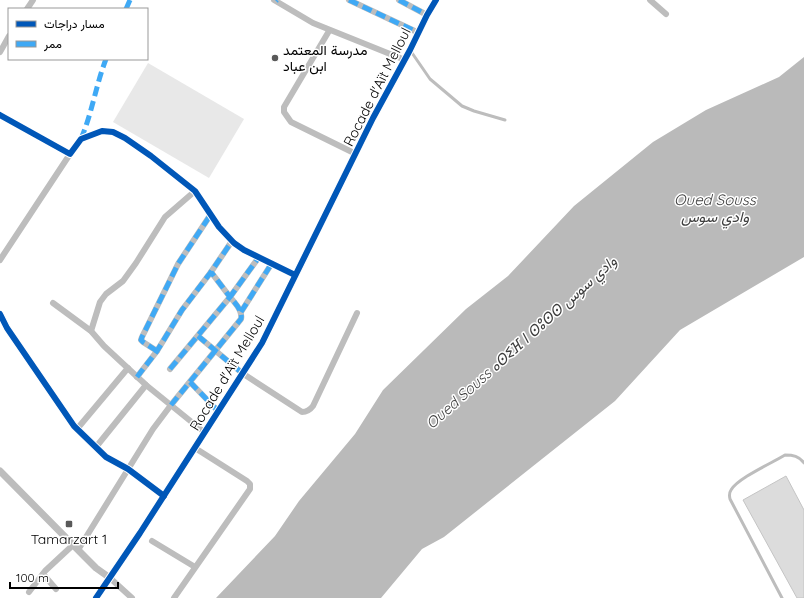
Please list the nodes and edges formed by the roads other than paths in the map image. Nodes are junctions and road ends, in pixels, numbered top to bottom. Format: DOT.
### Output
graph roads {
  1 [pos="276,0"];
  2 [pos="349,0"];
  3 [pos="399,0"];
  4 [pos="436,0"];
  5 [pos="650,0"];
  6 [pos="666,14"];
  7 [pos="427,15"];
  8 [pos="329,30"];
  9 [pos="418,33"];
  10 [pos="8,38"];
  11 [pos="410,50"];
  12 [pos="0,52"];
  13 [pos="405,60"];
  14 [pos="0,115"];
  15 [pos="505,120"];
  16 [pos="70,154"];
  17 [pos="356,154"];
  18 [pos="195,191"];
  19 [pos="211,214"];
  20 [pos="232,241"];
  21 [pos="259,257"];
  22 [pos="0,260"];
  23 [pos="272,263"];
  24 [pos="211,272"];
  25 [pos="295,275"];
  26 [pos="230,297"];
  27 [pos="53,303"];
  28 [pos="241,312"];
  29 [pos="357,313"];
  30 [pos="0,314"];
  31 [pos="91,331"];
  32 [pos="198,336"];
  33 [pos="216,350"];
  34 [pos="157,351"];
  35 [pos="128,368"];
  36 [pos="170,369"];
  37 [pos="242,373"];
  38 [pos="137,377"];
  39 [pos="190,382"];
  40 [pos="146,385"];
  41 [pos="171,405"];
  42 [pos="218,411"];
  43 [pos="77,429"];
  44 [pos="204,432"];
  45 [pos="96,447"];
  46 [pos="195,448"];
  47 [pos="804,462"];
  48 [pos="128,469"];
  49 [pos="0,471"];
  50 [pos="164,496"];
  51 [pos="152,541"];
  52 [pos="75,548"];
  53 [pos="195,567"];
  54 [pos="42,574"];
  55 [pos="110,578"];
  56 [pos="56,589"];
  57 [pos="29,592"];
  58 [pos="96,598"];
  59 [pos="132,598"];
  60 [pos="174,598"];
  61 [pos="782,598"];
  1 -- 8 [label="street"];
  2 -- 9 [label="street"];
  3 -- 7 [label="street"];
  4 -- 7 [label="street, Rocade d'Aït Melloul"];
  5 -- 6 [label="street"];
  7 -- 9 [label="street, Rocade d'Aït Melloul"];
  8 -- 13 [label="street"];
  8 -- 17 [label="street"];
  9 -- 11 [label="street, Rocade d'Aït Melloul"];
  10 -- 12 [label="street"];
  11 -- 13 [label="street, Rocade d'Aït Melloul"];
  11 -- 15 [label="lane"];
  13 -- 17 [label="street, Rocade d'Aït Melloul"];
  14 -- 16 [label="street"];
  16 -- 18 [label="street"];
  16 -- 22 [label="street"];
  17 -- 25 [label="street, Rocade d'Aït Melloul"];
  18 -- 19 [label="street"];
  18 -- 31 [label="street"];
  19 -- 20 [label="street"];
  19 -- 34 [label="street"];
  20 -- 21 [label="street"];
  20 -- 24 [label="street"];
  21 -- 23 [label="street"];
  21 -- 26 [label="street"];
  23 -- 25 [label="street"];
  23 -- 28 [label="street"];
  24 -- 26 [label="street"];
  24 -- 34 [label="street"];
  25 -- 37 [label="street, Rocade d'Aït Melloul"];
  26 -- 28 [label="street"];
  26 -- 32 [label="street"];
  27 -- 31 [label="street"];
  28 -- 33 [label="street"];
  29 -- 37 [label="street"];
  30 -- 43 [label="street"];
  31 -- 35 [label="street"];
  32 -- 33 [label="street"];
  32 -- 36 [label="street"];
  33 -- 37 [label="street"];
  33 -- 39 [label="street"];
  34 -- 38 [label="street"];
  35 -- 38 [label="street"];
  35 -- 43 [label="street"];
  37 -- 42 [label="street, Rocade d'Aït Melloul"];
  38 -- 40 [label="street"];
  39 -- 41 [label="street"];
  39 -- 42 [label="street"];
  40 -- 41 [label="street"];
  40 -- 45 [label="street"];
  41 -- 44 [label="street"];
  41 -- 48 [label="street"];
  42 -- 44 [label="street, Rocade d'Aït Melloul"];
  43 -- 45 [label="street"];
  44 -- 46 [label="street, Rocade d'Aït Melloul"];
  45 -- 48 [label="street"];
  46 -- 50 [label="street, Rocade d'Aït Melloul"];
  46 -- 53 [label="street"];
  47 -- 61 [label="lane"];
  48 -- 50 [label="street"];
  48 -- 52 [label="street"];
  49 -- 52 [label="street"];
  50 -- 55 [label="street, Rocade d'Aït Melloul"];
  51 -- 53 [label="street"];
  52 -- 54 [label="street"];
  52 -- 55 [label="street"];
  53 -- 60 [label="street"];
  54 -- 56 [label="street"];
  54 -- 57 [label="street"];
  55 -- 58 [label="street, Rocade d'Aït Melloul"];
  55 -- 59 [label="street"];
}
